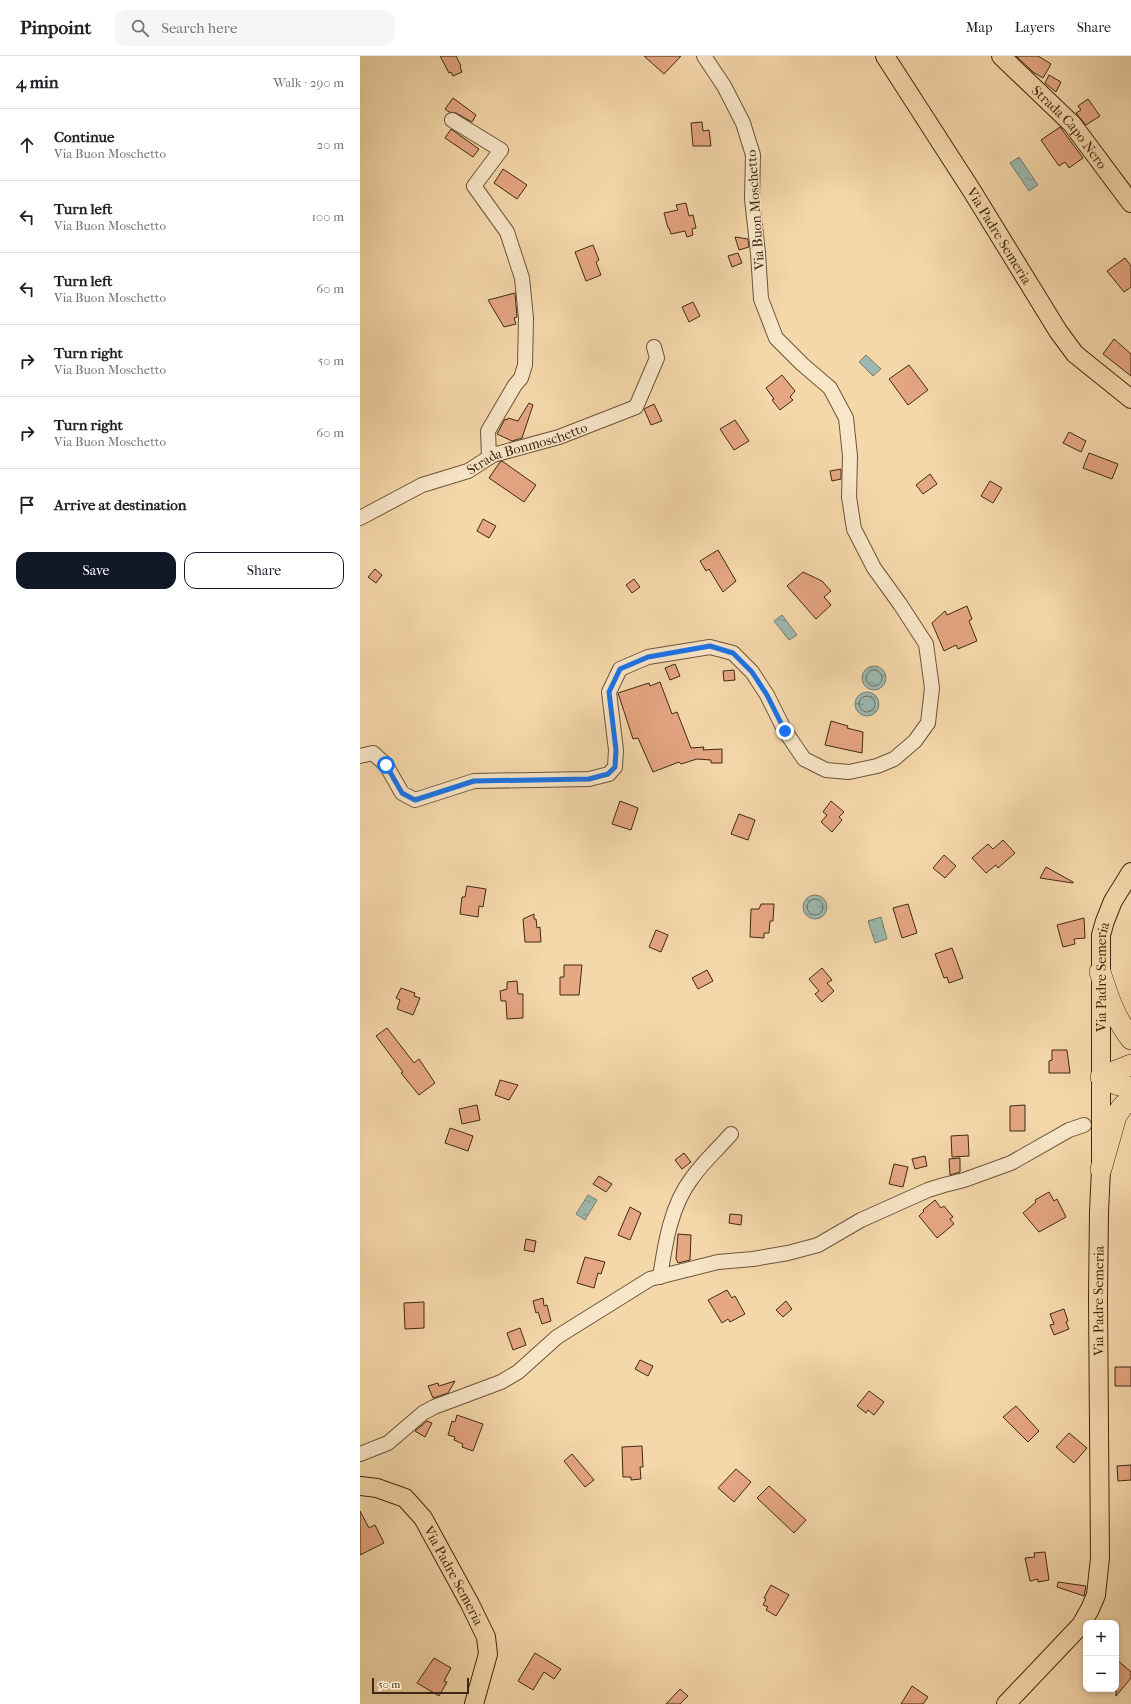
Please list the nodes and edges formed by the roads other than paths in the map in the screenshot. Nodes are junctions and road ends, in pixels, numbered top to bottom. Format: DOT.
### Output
graph roads {
  1 [pos="704,56"];
  2 [pos="885,56"];
  3 [pos="1001,56"];
  4 [pos="452,120"];
  5 [pos="1131,203"];
  6 [pos="654,347"];
  7 [pos="1131,399"];
  8 [pos="489,457"];
  9 [pos="360,518"];
  10 [pos="360,756"];
  11 [pos="1131,872"];
  12 [pos="1100,972"];
  13 [pos="1131,1039"];
  14 [pos="1131,1065"];
  15 [pos="1101,1077"];
  16 [pos="1131,1088"];
  17 [pos="1131,1098"];
  18 [pos="1084,1125"];
  19 [pos="731,1134"];
  20 [pos="1101,1169"];
  21 [pos="660,1277"];
  22 [pos="360,1454"];
  23 [pos="360,1486"];
  24 [pos="474,1704"];
  25 [pos="1006,1704"];
  1 -- 10 [label="street, Via Buon Moschetto"];
  2 -- 7 [label="main road, Via Padre Semeria"];
  3 -- 5 [label="main road, Strada Capo Nero"];
  4 -- 8 [label="street"];
  6 -- 8 [label="street, Strada Bonmoschetto"];
  8 -- 9 [label="street, Strada Bonmoschetto"];
  11 -- 12 [label="main road, Via Padre Semeria"];
  12 -- 13 [label="highway"];
  12 -- 15 [label="main road, Via Padre Semeria"];
  14 -- 15 [label="highway"];
  15 -- 16 [label="highway"];
  15 -- 20 [label="main road, Via Padre Semeria"];
  17 -- 20 [label="highway"];
  18 -- 21 [label="street"];
  19 -- 21 [label="street"];
  20 -- 25 [label="main road, Via Padre Semeria"];
  21 -- 22 [label="street"];
  23 -- 24 [label="main road, Via Padre Semeria"];
}
